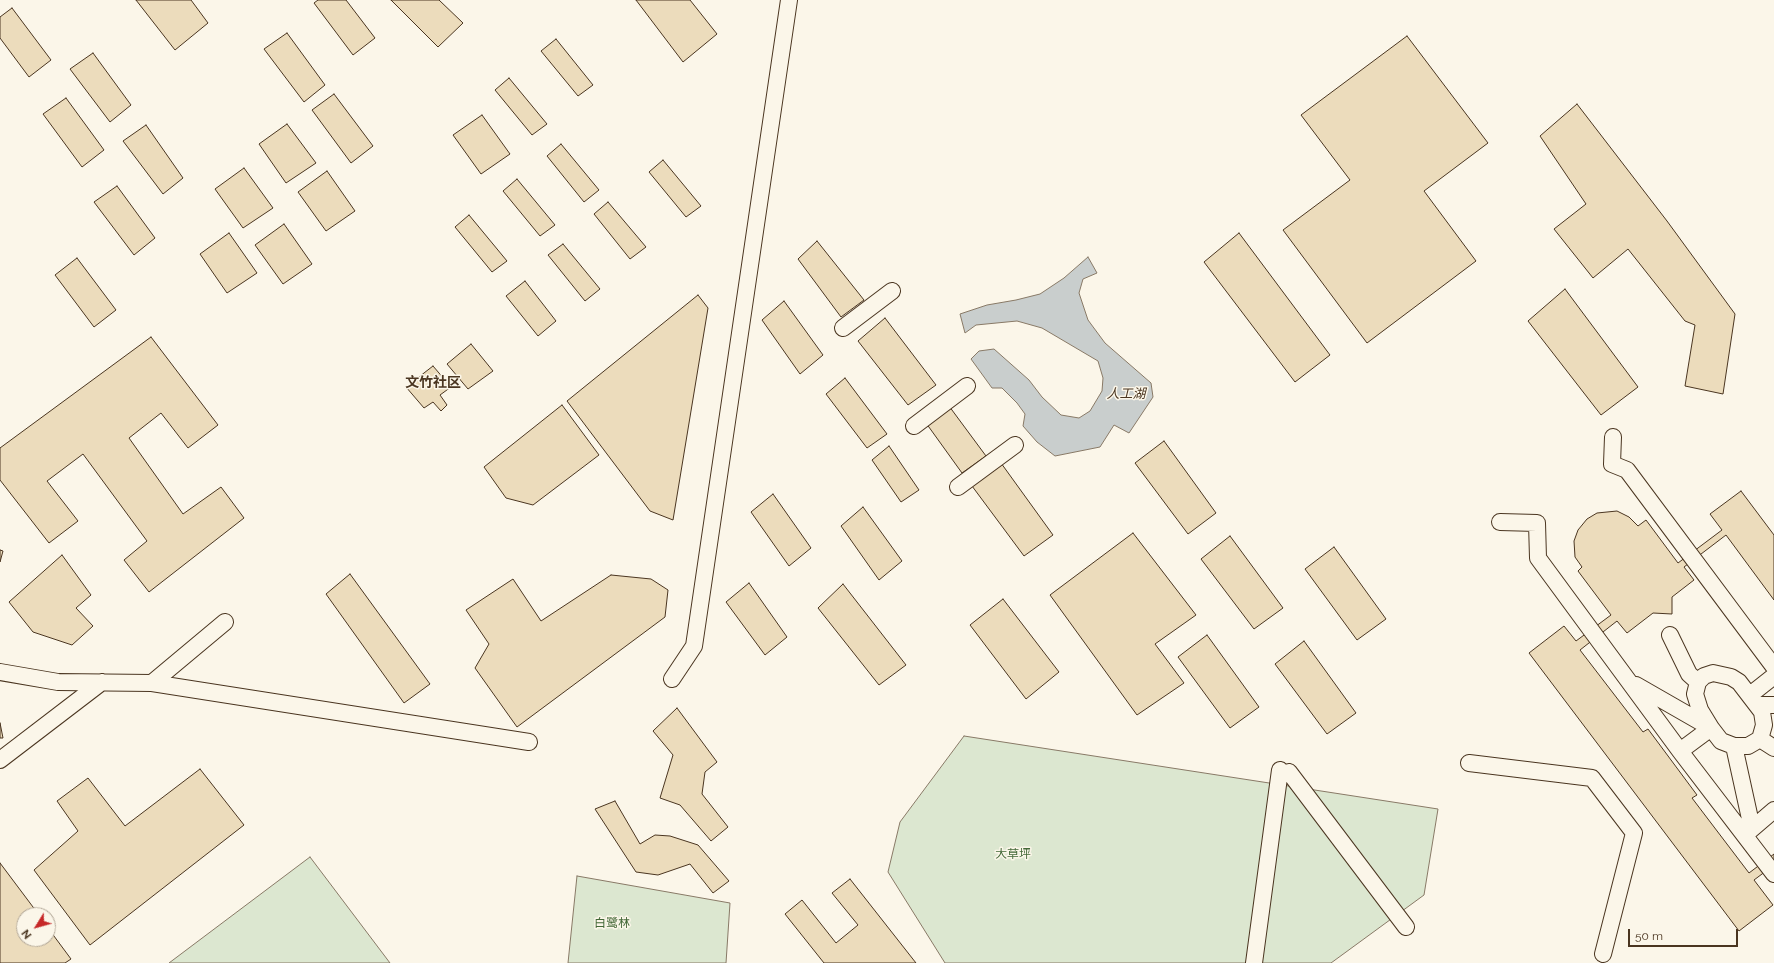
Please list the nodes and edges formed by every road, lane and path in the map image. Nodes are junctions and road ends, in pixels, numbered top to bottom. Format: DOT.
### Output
graph roads {
  1 [pos="789,0"];
  2 [pos="892,291"];
  3 [pos="843,328"];
  4 [pos="967,386"];
  5 [pos="914,426"];
  6 [pos="1613,436"];
  7 [pos="1015,445"];
  8 [pos="958,487"];
  9 [pos="1500,522"];
  10 [pos="225,622"];
  11 [pos="1670,636"];
  12 [pos="1774,667"];
  13 [pos="0,672"];
  14 [pos="1774,676"];
  15 [pos="672,679"];
  16 [pos="102,682"];
  17 [pos="152,682"];
  18 [pos="1631,682"];
  19 [pos="1698,682"];
  20 [pos="1753,700"];
  21 [pos="1774,705"];
  22 [pos="1711,728"];
  23 [pos="1760,739"];
  24 [pos="529,742"];
  25 [pos="1734,746"];
  26 [pos="1774,748"];
  27 [pos="1680,751"];
  28 [pos="0,760"];
  29 [pos="1469,763"];
  30 [pos="1774,810"];
  31 [pos="1749,832"];
  32 [pos="1774,874"];
  33 [pos="1406,927"];
  34 [pos="1603,954"];
  35 [pos="1254,963"];
  1 -- 15 [label="street"];
  2 -- 3 [label="street"];
  4 -- 5 [label="street"];
  6 -- 12 [label="street"];
  7 -- 8 [label="street"];
  9 -- 18 [label="street"];
  10 -- 17 [label="street"];
  11 -- 19 [label="street"];
  13 -- 16 [label="street"];
  14 -- 20 [label="street"];
  16 -- 17 [label="street"];
  16 -- 28 [label="street"];
  17 -- 24 [label="street"];
  18 -- 22 [label="street"];
  18 -- 27 [label="street"];
  19 -- 20 [label="street"];
  19 -- 22 [label="street"];
  20 -- 21 [label="street"];
  20 -- 23 [label="street"];
  22 -- 25 [label="street"];
  22 -- 27 [label="street"];
  23 -- 25 [label="street"];
  23 -- 26 [label="street"];
  25 -- 31 [label="street"];
  27 -- 31 [label="street"];
  29 -- 34 [label="street"];
  30 -- 31 [label="street"];
  31 -- 32 [label="street"];
  33 -- 35 [label="street"];
}
